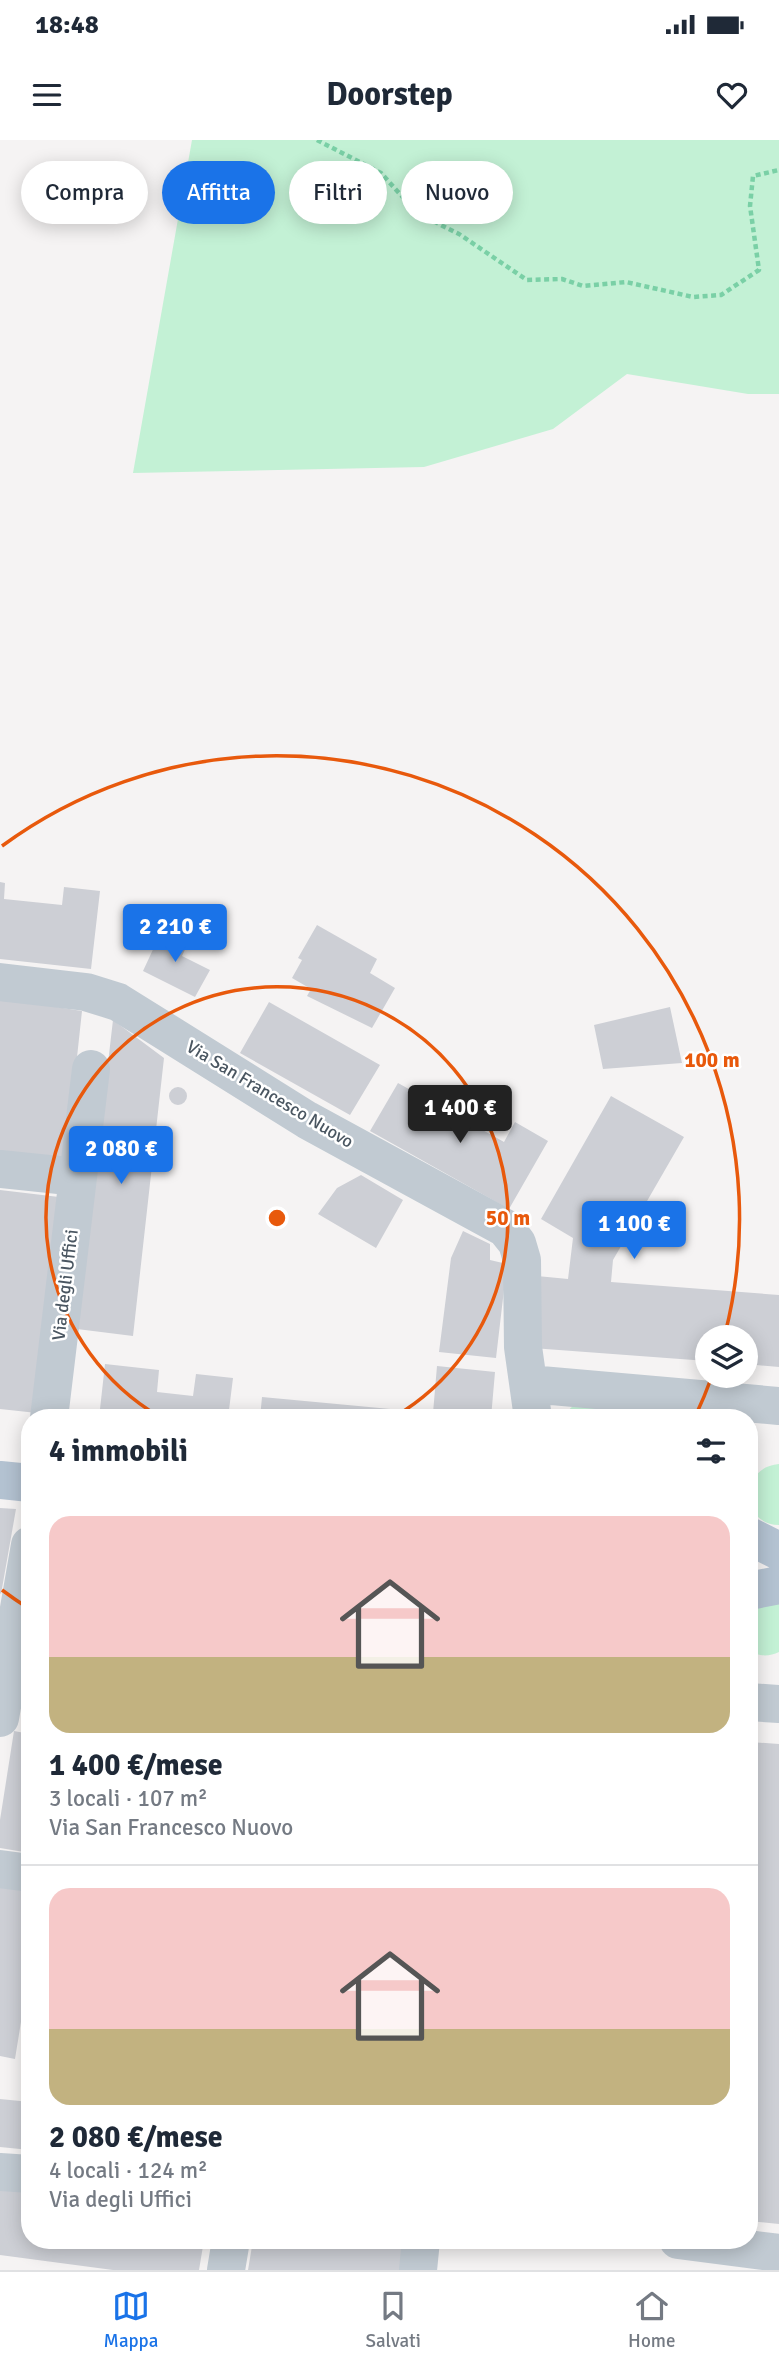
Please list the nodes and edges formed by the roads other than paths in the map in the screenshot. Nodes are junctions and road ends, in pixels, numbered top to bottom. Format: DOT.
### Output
graph roads {
  1 [pos="0,982"];
  2 [pos="90,1069"];
  3 [pos="0,1169"];
  4 [pos="78,1177"];
  5 [pos="531,1401"];
  6 [pos="779,1406"];
  7 [pos="687,1407"];
  8 [pos="50,1409"];
  9 [pos="0,1480"];
  10 [pos="21,1481"];
  11 [pos="758,1540"];
  12 [pos="779,1551"];
  13 [pos="779,1585"];
  14 [pos="758,1589"];
  15 [pos="21,1597"];
  16 [pos="758,1703"];
  17 [pos="779,1704"];
  18 [pos="0,1718"];
  19 [pos="0,1869"];
  20 [pos="21,1872"];
  21 [pos="0,2172"];
  22 [pos="21,2173"];
  23 [pos="230,2249"];
  24 [pos="420,2249"];
  25 [pos="748,2249"];
  26 [pos="779,2253"];
  27 [pos="226,2270"];
  28 [pos="418,2270"];
  1 -- 5 [label="street, Via San Francesco Nuovo"];
  2 -- 4 [label="street, Via degli Uffici"];
  3 -- 4 [label="street"];
  4 -- 8 [label="street, Via degli Uffici"];
  5 -- 7 [label="street"];
  6 -- 7 [label="street"];
  9 -- 10 [label="main road"];
  11 -- 12 [label="main road"];
  13 -- 14 [label="main road"];
  15 -- 18 [label="street"];
  16 -- 17 [label="street"];
  19 -- 20 [label="street"];
  21 -- 22 [label="street"];
  23 -- 27 [label="street"];
  24 -- 28 [label="street"];
  25 -- 26 [label="street"];
}
